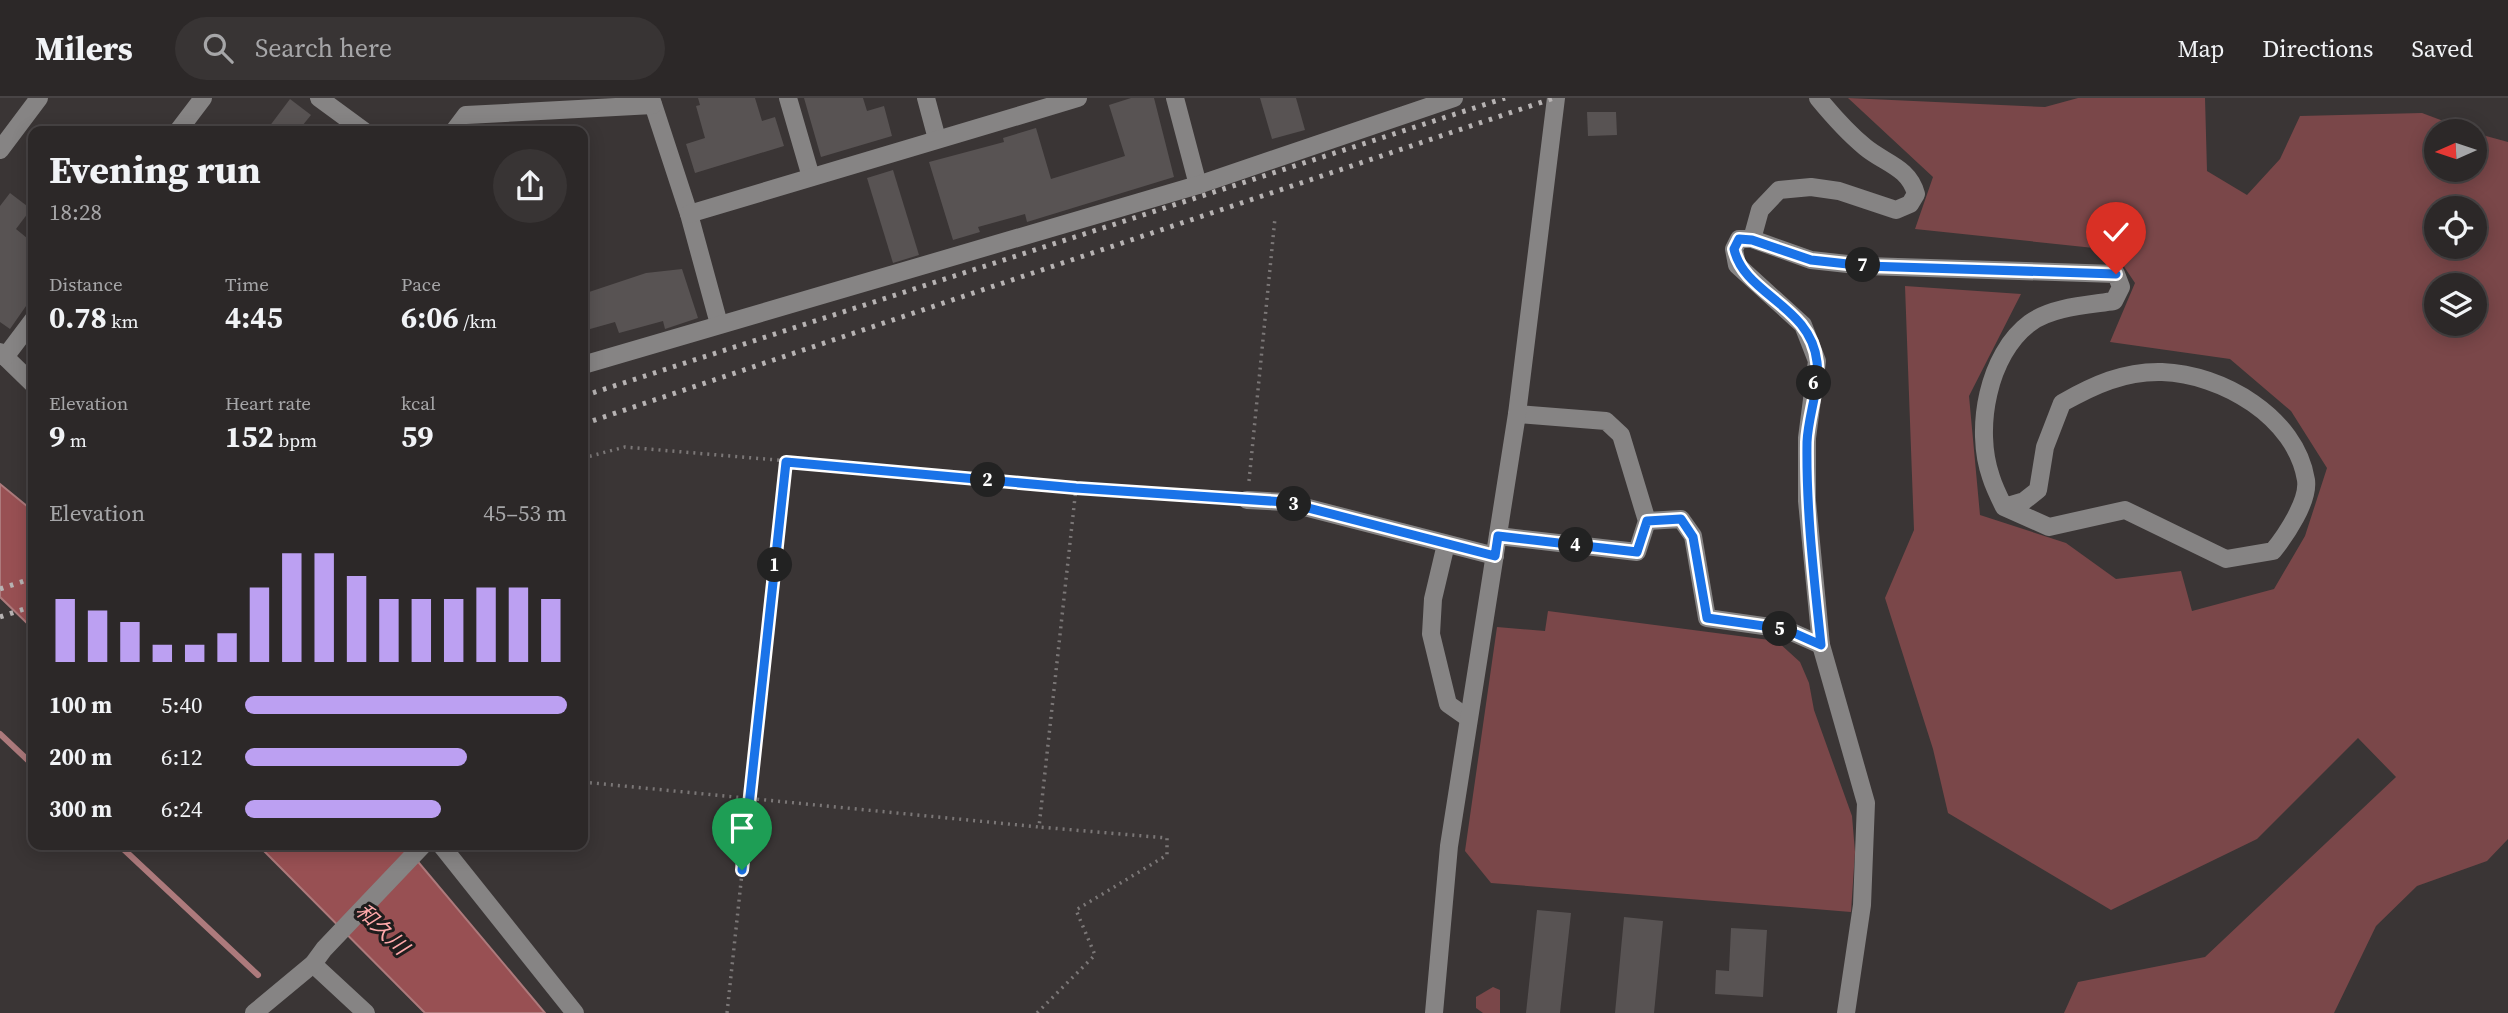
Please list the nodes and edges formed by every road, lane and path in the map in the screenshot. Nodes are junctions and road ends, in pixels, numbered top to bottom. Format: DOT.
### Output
graph roads {
  1 [pos="39,98"];
  2 [pos="203,98"];
  3 [pos="320,98"];
  4 [pos="788,98"];
  5 [pos="926,98"];
  6 [pos="1078,98"];
  7 [pos="1175,98"];
  8 [pos="1454,98"];
  9 [pos="1556,98"];
  10 [pos="1818,98"];
  11 [pos="652,101"];
  12 [pos="466,115"];
  13 [pos="341,125"];
  14 [pos="182,126"];
  15 [pos="937,139"];
  16 [pos="0,150"];
  17 [pos="811,177"];
  18 [pos="1198,185"];
  19 [pos="690,214"];
  20 [pos="1275,218"];
  21 [pos="1752,240"];
  22 [pos="719,324"];
  23 [pos="28,325"];
  24 [pos="2,354"];
  25 [pos="588,363"];
  26 [pos="28,379"];
  27 [pos="1517,414"];
  28 [pos="588,457"];
  29 [pos="786,462"];
  30 [pos="1076,488"];
  31 [pos="1247,500"];
  32 [pos="2004,507"];
  33 [pos="1647,521"];
  34 [pos="1498,536"];
  35 [pos="1446,544"];
  36 [pos="1495,556"];
  37 [pos="1821,645"];
  38 [pos="1468,718"];
  39 [pos="588,782"];
  40 [pos="750,798"];
  41 [pos="1039,827"];
  42 [pos="419,850"];
  43 [pos="445,850"];
  44 [pos="313,964"];
  45 [pos="254,1013"];
  46 [pos="366,1013"];
  47 [pos="575,1013"];
  48 [pos="727,1013"];
  49 [pos="1037,1013"];
  50 [pos="1434,1013"];
  51 [pos="1846,1013"];
  1 -- 16 [label="street"];
  2 -- 14 [label="street"];
  3 -- 13 [label="street"];
  4 -- 17 [label="street"];
  5 -- 15 [label="street"];
  6 -- 15 [label="street"];
  7 -- 18 [label="street"];
  8 -- 18 [label="street"];
  9 -- 27 [label="street"];
  10 -- 21 [label="street"];
  11 -- 12 [label="street"];
  11 -- 19 [label="street"];
  15 -- 17 [label="street"];
  17 -- 19 [label="street"];
  18 -- 22 [label="street"];
  19 -- 22 [label="street"];
  20 -- 31 [label="path"];
  21 -- 32 [label="street"];
  21 -- 37 [label="street"];
  22 -- 25 [label="street"];
  23 -- 24 [label="street"];
  24 -- 26 [label="street"];
  27 -- 33 [label="street"];
  27 -- 34 [label="street"];
  28 -- 29 [label="path"];
  29 -- 30 [label="path"];
  29 -- 40 [label="path"];
  30 -- 31 [label="path"];
  30 -- 41 [label="path"];
  31 -- 35 [label="street"];
  32 -- 32 [label="street"];
  33 -- 34 [label="street"];
  33 -- 37 [label="street"];
  34 -- 36 [label="street"];
  35 -- 36 [label="street"];
  35 -- 38 [label="street"];
  36 -- 38 [label="street"];
  37 -- 51 [label="street"];
  38 -- 50 [label="street"];
  39 -- 40 [label="path"];
  40 -- 41 [label="path"];
  40 -- 48 [label="path"];
  41 -- 49 [label="path"];
  42 -- 44 [label="street"];
  43 -- 47 [label="street"];
  44 -- 45 [label="street"];
  44 -- 46 [label="street"];
}
